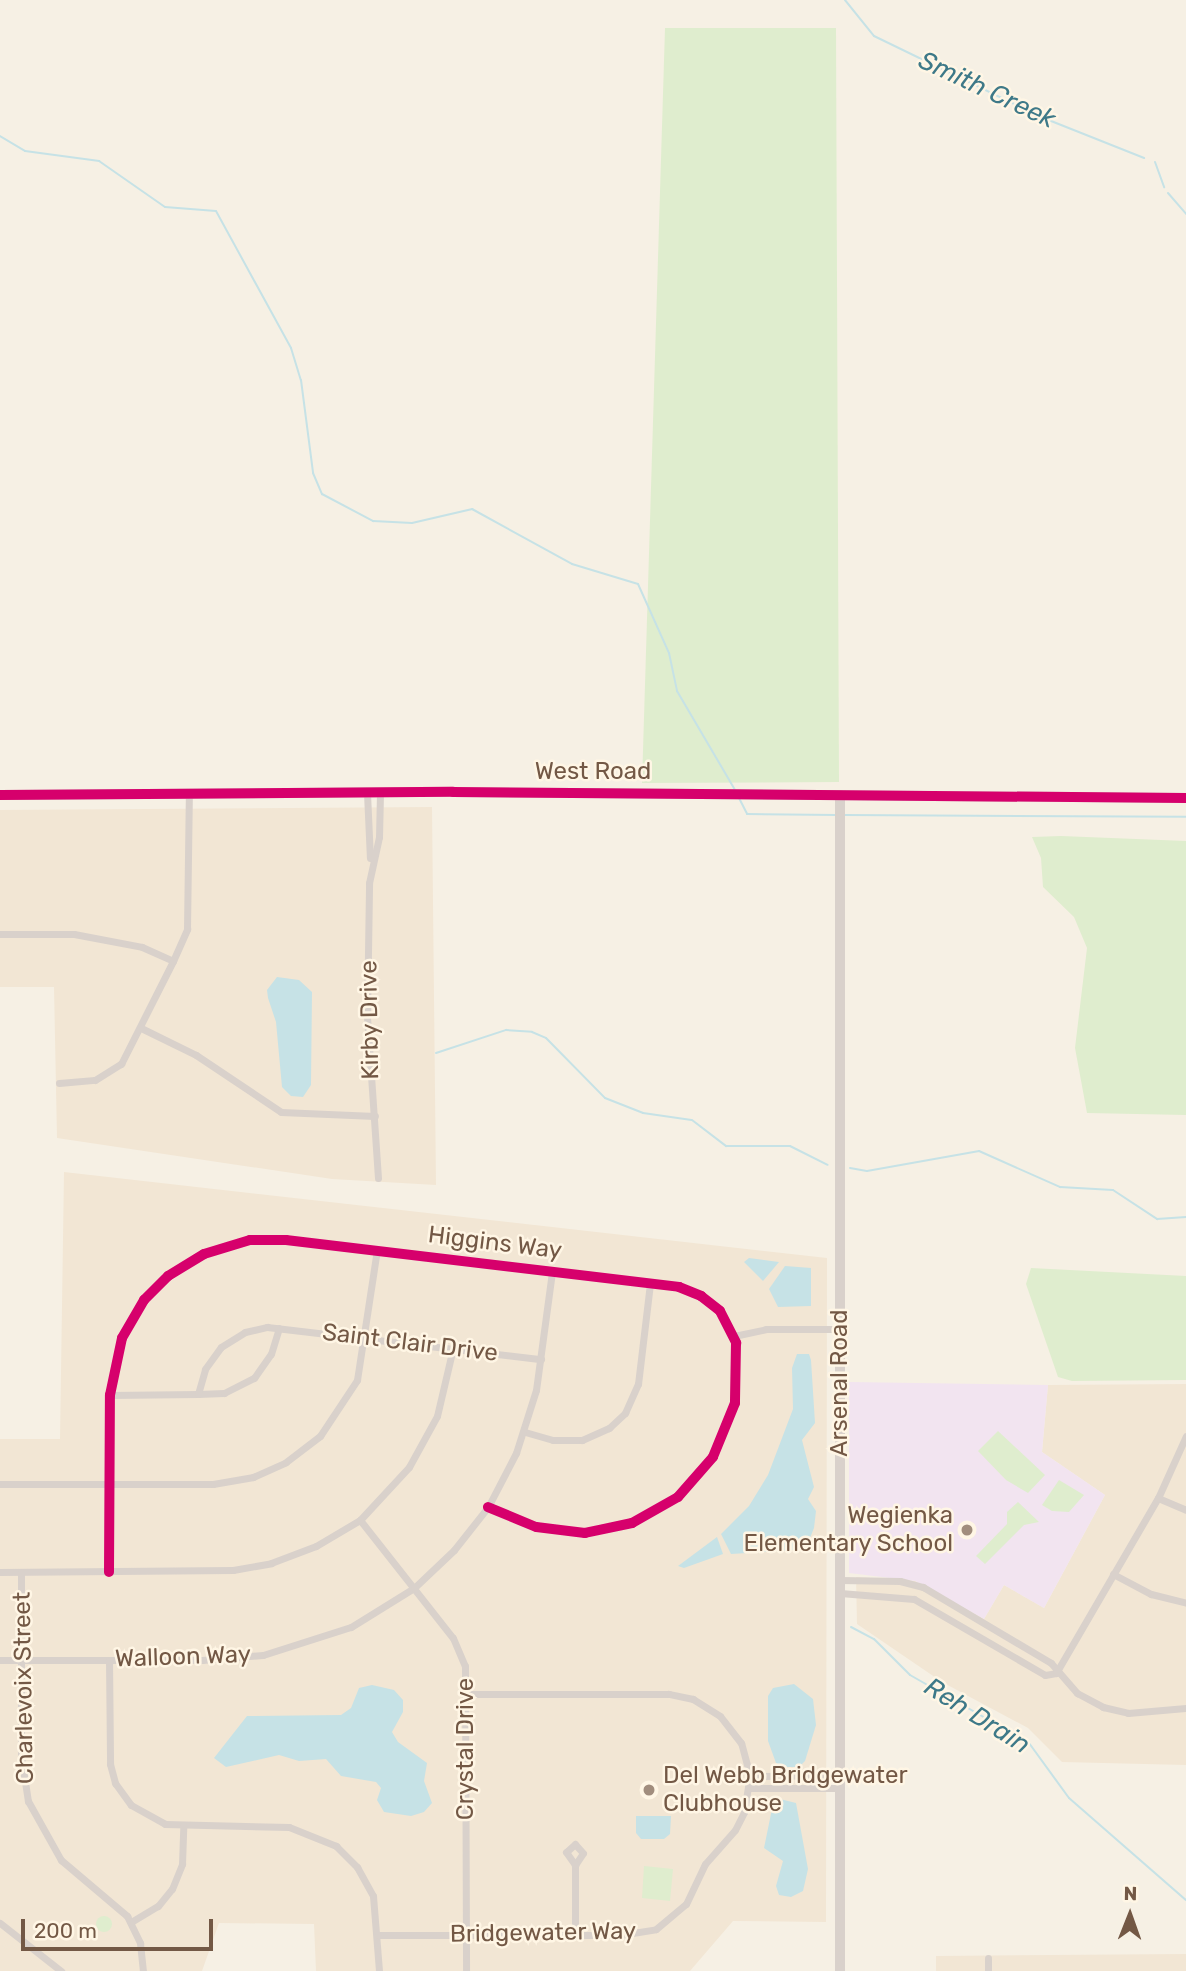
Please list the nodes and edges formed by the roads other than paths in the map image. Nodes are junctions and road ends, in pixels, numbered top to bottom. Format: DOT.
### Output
graph roads {
  1 [pos="367,793"];
  2 [pos="380,793"];
  3 [pos="189,794"];
  4 [pos="0,795"];
  5 [pos="839,795"];
  6 [pos="1186,798"];
  7 [pos="371,862"];
  8 [pos="0,934"];
  9 [pos="173,961"];
  10 [pos="141,1028"];
  11 [pos="59,1083"];
  12 [pos="375,1116"];
  13 [pos="378,1178"];
  14 [pos="377,1250"];
  15 [pos="552,1271"];
  16 [pos="650,1283"];
  17 [pos="279,1328"];
  18 [pos="839,1329"];
  19 [pos="734,1336"];
  20 [pos="366,1338"];
  21 [pos="453,1348"];
  22 [pos="541,1359"];
  23 [pos="198,1394"];
  24 [pos="110,1395"];
  25 [pos="525,1432"];
  26 [pos="1186,1436"];
  27 [pos="0,1483"];
  28 [pos="110,1483"];
  29 [pos="1158,1498"];
  30 [pos="488,1507"];
  31 [pos="1186,1510"];
  32 [pos="360,1520"];
  33 [pos="0,1572"];
  34 [pos="21,1572"];
  35 [pos="109,1572"];
  36 [pos="1113,1574"];
  37 [pos="840,1580"];
  38 [pos="414,1588"];
  39 [pos="840,1593"];
  40 [pos="949,1602"];
  41 [pos="1186,1604"];
  42 [pos="942,1614"];
  43 [pos="1004,1634"];
  44 [pos="996,1646"];
  45 [pos="0,1660"];
  46 [pos="21,1660"];
  47 [pos="109,1660"];
  48 [pos="1056,1673"];
  49 [pos="467,1694"];
  50 [pos="1186,1708"];
  51 [pos="750,1776"];
  52 [pos="841,1776"];
  53 [pos="750,1788"];
  54 [pos="841,1788"];
  55 [pos="183,1826"];
  56 [pos="575,1865"];
  57 [pos="131,1922"];
  58 [pos="0,1923"];
  59 [pos="379,1935"];
  60 [pos="466,1935"];
  61 [pos="575,1935"];
  62 [pos="988,1958"];
  63 [pos="61,1971"];
  64 [pos="143,1971"];
  65 [pos="379,1971"];
  66 [pos="466,1971"];
  67 [pos="840,1971"];
  68 [pos="988,1971"];
  1 -- 2 [label="street, West Road"];
  1 -- 3 [label="street, West Road"];
  1 -- 7 [label="street, Kirby Drive"];
  2 -- 5 [label="street, West Road"];
  2 -- 7 [label="street, Kirby Drive"];
  3 -- 4 [label="street, West Road"];
  3 -- 9 [label="street"];
  5 -- 6 [label="street, West Road"];
  5 -- 18 [label="street, Arsenal Road"];
  7 -- 12 [label="street, Kirby Drive"];
  8 -- 9 [label="street"];
  9 -- 10 [label="street"];
  10 -- 11 [label="street"];
  10 -- 12 [label="street"];
  12 -- 13 [label="street, Kirby Drive"];
  14 -- 15 [label="street, Higgins Way"];
  14 -- 20 [label="street"];
  14 -- 24 [label="street, Higgins Way"];
  15 -- 16 [label="street, Higgins Way"];
  15 -- 22 [label="street, Walloon Way"];
  16 -- 19 [label="street, Higgins Way"];
  16 -- 25 [label="street"];
  17 -- 20 [label="street, Saint Clair Drive"];
  17 -- 23 [label="street, Saint Clair Drive"];
  17 -- 23 [label="street"];
  18 -- 19 [label="street"];
  18 -- 37 [label="street, Arsenal Road"];
  19 -- 30 [label="street, Higgins Way"];
  20 -- 21 [label="street, Saint Clair Drive"];
  20 -- 28 [label="street"];
  21 -- 22 [label="street, Saint Clair Drive"];
  21 -- 32 [label="street"];
  22 -- 25 [label="street, Walloon Way"];
  23 -- 24 [label="street"];
  24 -- 28 [label="street, Higgins Way"];
  25 -- 30 [label="street, Walloon Way"];
  26 -- 29 [label="street"];
  27 -- 28 [label="street"];
  28 -- 35 [label="street, Higgins Way"];
  29 -- 31 [label="street"];
  29 -- 36 [label="street"];
  30 -- 38 [label="street, Walloon Way"];
  32 -- 35 [label="street"];
  32 -- 38 [label="street, Crystal Drive"];
  33 -- 34 [label="street"];
  34 -- 35 [label="street"];
  34 -- 46 [label="street, Charlevoix Street"];
  36 -- 41 [label="street"];
  36 -- 48 [label="street"];
  37 -- 39 [label="street, Arsenal Road"];
  37 -- 40 [label="street"];
  38 -- 47 [label="street, Walloon Way"];
  38 -- 49 [label="street, Crystal Drive"];
  39 -- 42 [label="street"];
  39 -- 52 [label="street, Arsenal Road"];
  40 -- 42 [label="street"];
  40 -- 43 [label="street"];
  42 -- 44 [label="street"];
  43 -- 44 [label="street"];
  43 -- 48 [label="street"];
  44 -- 48 [label="street"];
  45 -- 46 [label="street, Walloon Way"];
  46 -- 47 [label="street, Walloon Way"];
  46 -- 57 [label="street, Charlevoix Street"];
  47 -- 55 [label="street"];
  48 -- 50 [label="street"];
  49 -- 51 [label="street, Bridgewater Way"];
  49 -- 60 [label="street, Crystal Drive"];
  51 -- 52 [label="street"];
  51 -- 53 [label="street, Bridgewater Way"];
  52 -- 54 [label="street, Arsenal Road"];
  53 -- 54 [label="street"];
  53 -- 61 [label="street, Bridgewater Way"];
  54 -- 67 [label="street, Arsenal Road"];
  55 -- 57 [label="street"];
  55 -- 59 [label="street"];
  56 -- 61 [label="street"];
  57 -- 64 [label="street, Charlevoix Street"];
  58 -- 63 [label="street"];
  59 -- 60 [label="street, Bridgewater Way"];
  59 -- 65 [label="street"];
  60 -- 61 [label="street, Bridgewater Way"];
  60 -- 66 [label="street, Crystal Drive"];
  62 -- 68 [label="street"];
}
